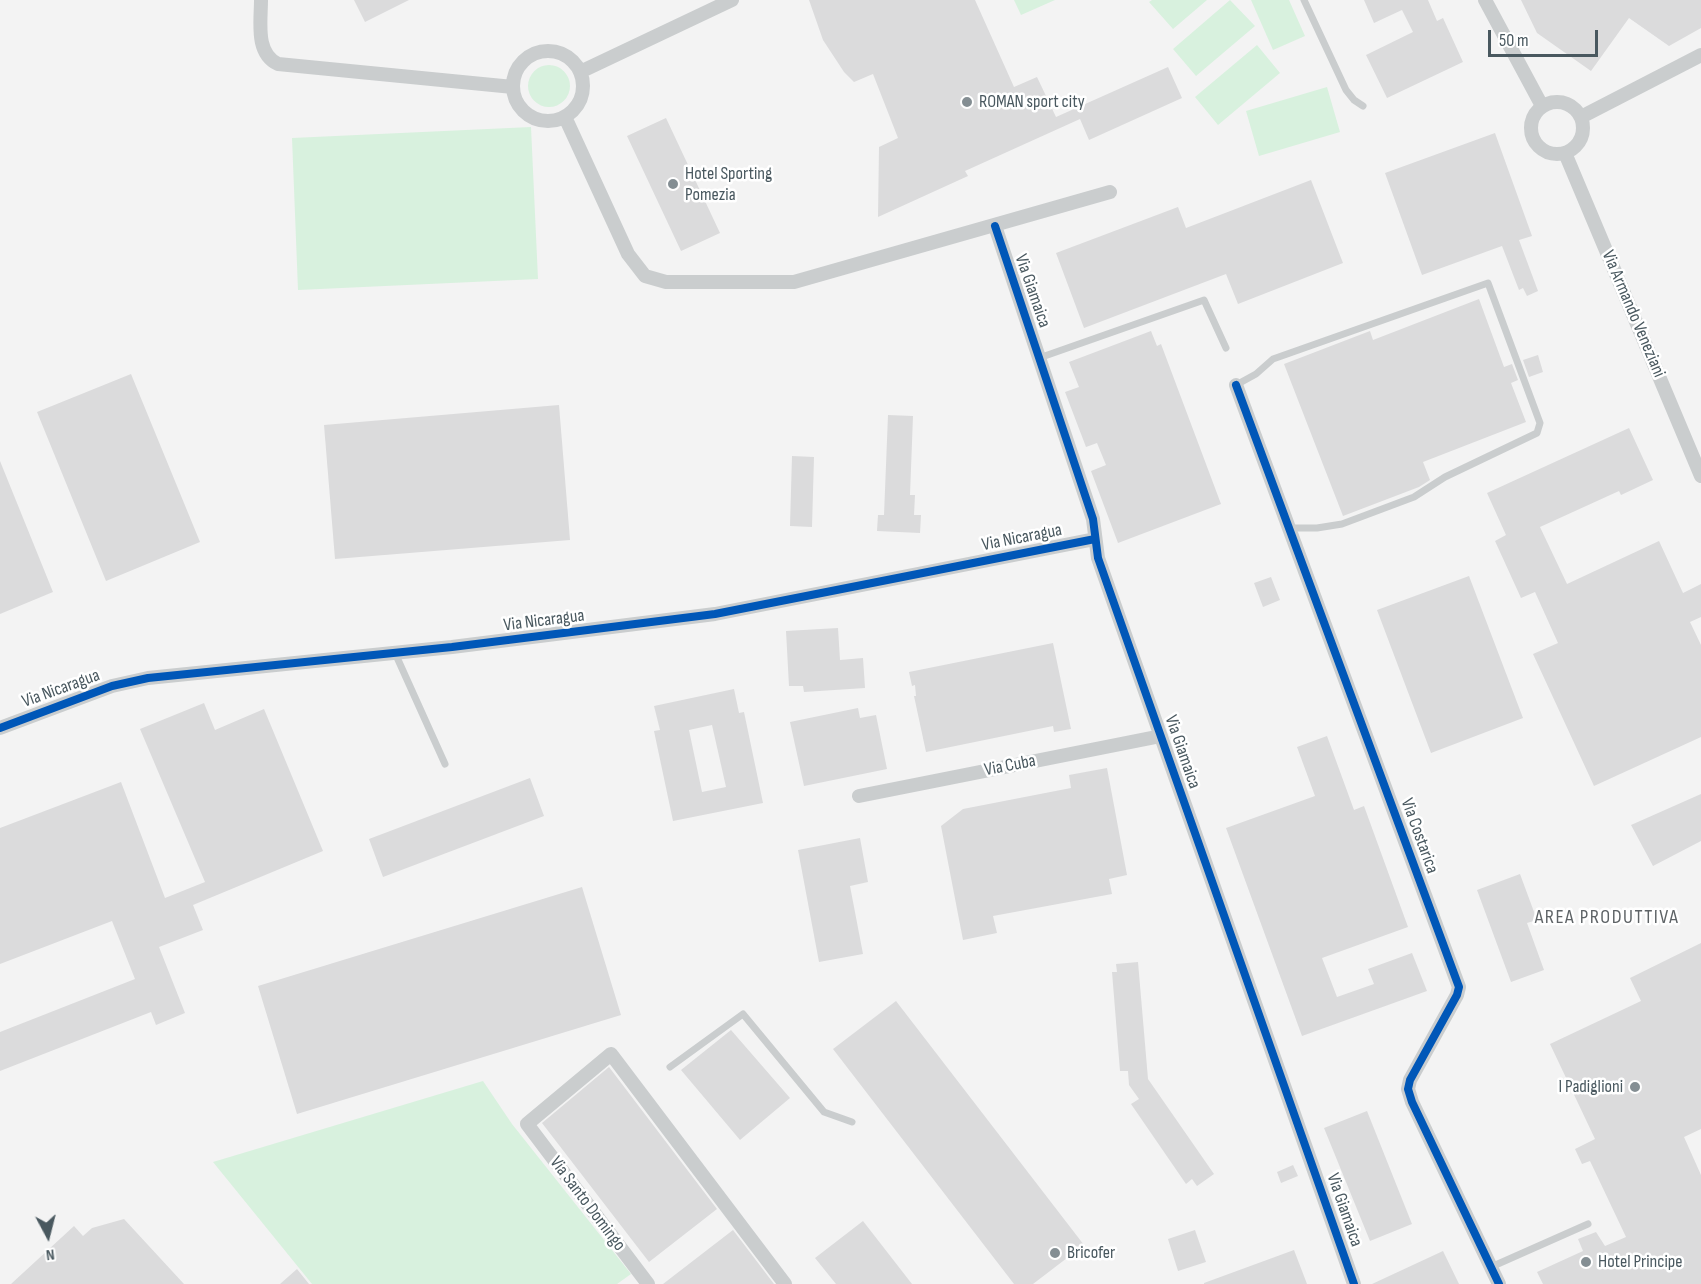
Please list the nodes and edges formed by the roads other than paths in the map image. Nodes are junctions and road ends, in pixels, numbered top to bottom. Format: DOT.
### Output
graph roads {
  1 [pos="261,0"];
  2 [pos="732,0"];
  3 [pos="1304,0"];
  4 [pos="1485,0"];
  5 [pos="1701,55"];
  6 [pos="580,72"];
  7 [pos="513,87"];
  8 [pos="1363,106"];
  9 [pos="1542,106"];
  10 [pos="565,117"];
  11 [pos="1581,117"];
  12 [pos="1566,153"];
  13 [pos="1110,192"];
  14 [pos="995,226"];
  15 [pos="1226,348"];
  16 [pos="1039,358"];
  17 [pos="1236,385"];
  18 [pos="1701,476"];
  19 [pos="1289,528"];
  20 [pos="1095,538"];
  21 [pos="395,653"];
  22 [pos="0,728"];
  23 [pos="1161,736"];
  24 [pos="445,764"];
  25 [pos="859,796"];
  26 [pos="670,1067"];
  27 [pos="852,1122"];
  28 [pos="1588,1224"];
  29 [pos="1491,1267"];
  30 [pos="648,1284"];
  31 [pos="785,1284"];
  32 [pos="1354,1284"];
  33 [pos="1499,1284"];
  1 -- 7 [label="street"];
  2 -- 6 [label="street"];
  3 -- 8 [label="lane"];
  4 -- 9 [label="street"];
  5 -- 11 [label="street"];
  6 -- 7 [label="street"];
  6 -- 10 [label="street"];
  7 -- 10 [label="street"];
  9 -- 11 [label="street"];
  9 -- 12 [label="street"];
  10 -- 14 [label="street"];
  11 -- 12 [label="street"];
  12 -- 18 [label="street, Via Armando Veneziani"];
  13 -- 14 [label="street"];
  14 -- 16 [label="street, Via Giamaica"];
  15 -- 16 [label="lane"];
  16 -- 20 [label="street, Via Giamaica"];
  17 -- 19 [label="street, Via Costarica"];
  17 -- 19 [label="lane"];
  19 -- 29 [label="street, Via Costarica"];
  20 -- 21 [label="street, Via Nicaragua"];
  20 -- 23 [label="street, Via Giamaica"];
  21 -- 22 [label="street, Via Nicaragua"];
  21 -- 24 [label="lane"];
  23 -- 25 [label="street, Via Cuba"];
  23 -- 32 [label="street, Via Giamaica"];
  26 -- 27 [label="lane"];
  28 -- 29 [label="lane"];
  29 -- 33 [label="street, Via Costarica"];
  30 -- 31 [label="street, Via Santo Domingo"];
}
